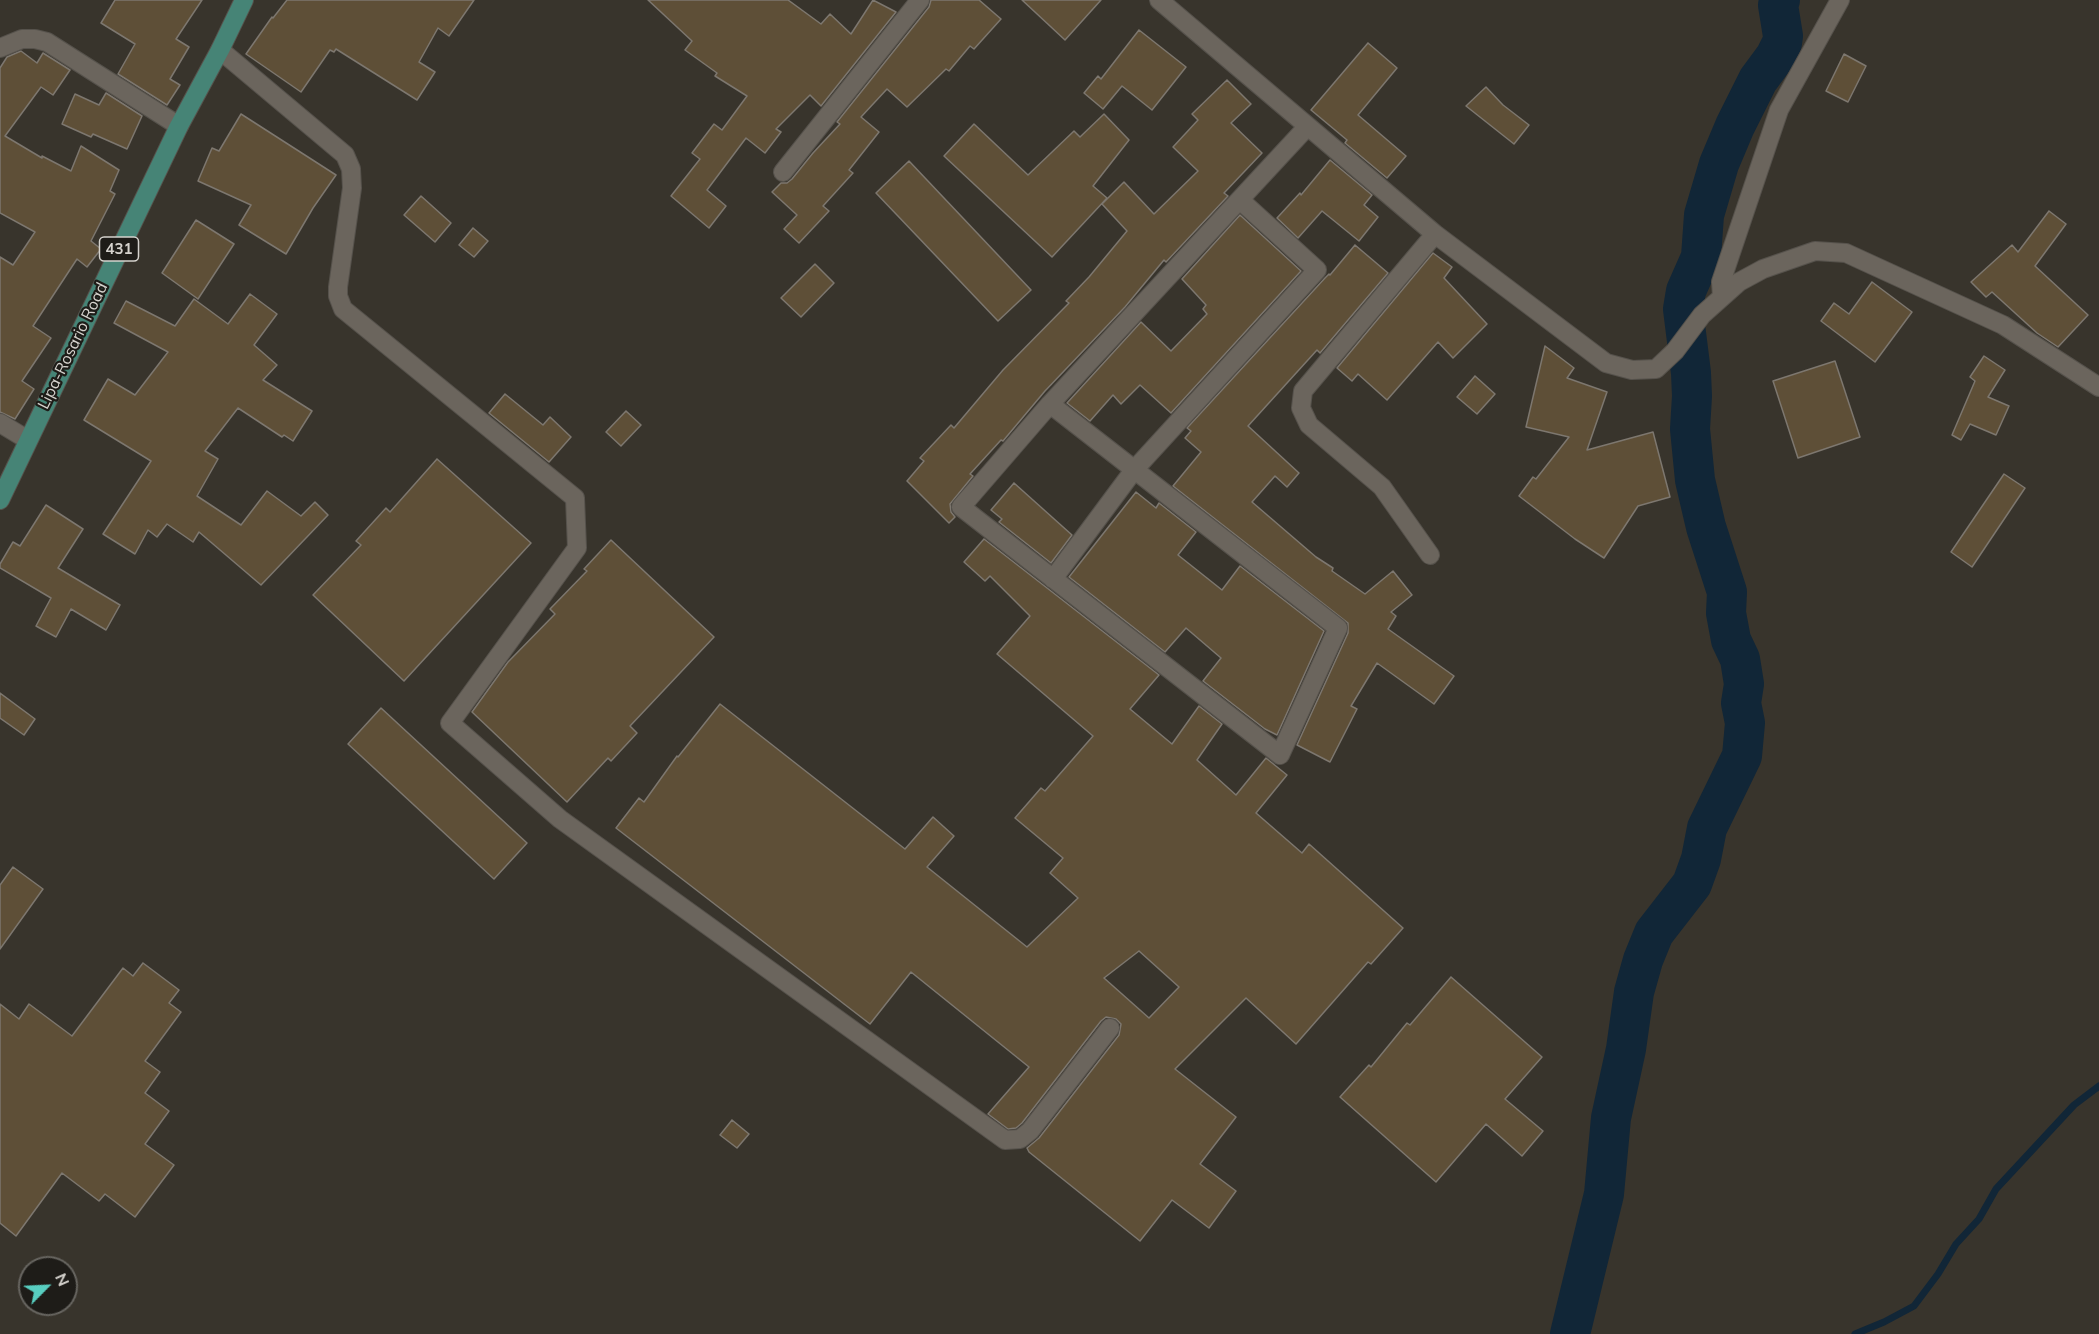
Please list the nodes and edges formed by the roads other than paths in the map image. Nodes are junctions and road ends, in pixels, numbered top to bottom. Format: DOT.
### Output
graph roads {
  1 [pos="243,0"];
  2 [pos="1159,0"];
  3 [pos="1840,0"];
  4 [pos="910,4"];
  5 [pos="0,48"];
  6 [pos="220,50"];
  7 [pos="178,126"];
  8 [pos="1306,127"];
  9 [pos="783,172"];
  10 [pos="1240,200"];
  11 [pos="1435,234"];
  12 [pos="1722,296"];
  13 [pos="2099,387"];
  14 [pos="1050,404"];
  15 [pos="0,423"];
  16 [pos="28,440"];
  17 [pos="1134,470"];
  18 [pos="0,500"];
  19 [pos="1430,555"];
  20 [pos="1053,579"];
  21 [pos="1110,1028"];
  1 -- 6 [label="main road, Lipa-Rosario Road / 431"];
  2 -- 8 [label="street"];
  3 -- 12 [label="street"];
  4 -- 9 [label="street"];
  5 -- 7 [label="street"];
  6 -- 7 [label="main road, Lipa-Rosario Road / 431"];
  6 -- 21 [label="street"];
  7 -- 16 [label="main road, Lipa-Rosario Road / 431"];
  8 -- 10 [label="street"];
  8 -- 11 [label="street"];
  10 -- 14 [label="street"];
  10 -- 17 [label="street"];
  11 -- 12 [label="street"];
  11 -- 19 [label="street"];
  12 -- 13 [label="street"];
  14 -- 17 [label="street"];
  14 -- 20 [label="street"];
  15 -- 16 [label="street"];
  16 -- 18 [label="main road, Lipa-Rosario Road / 431"];
  17 -- 20 [label="street"];
  17 -- 20 [label="street"];
}
